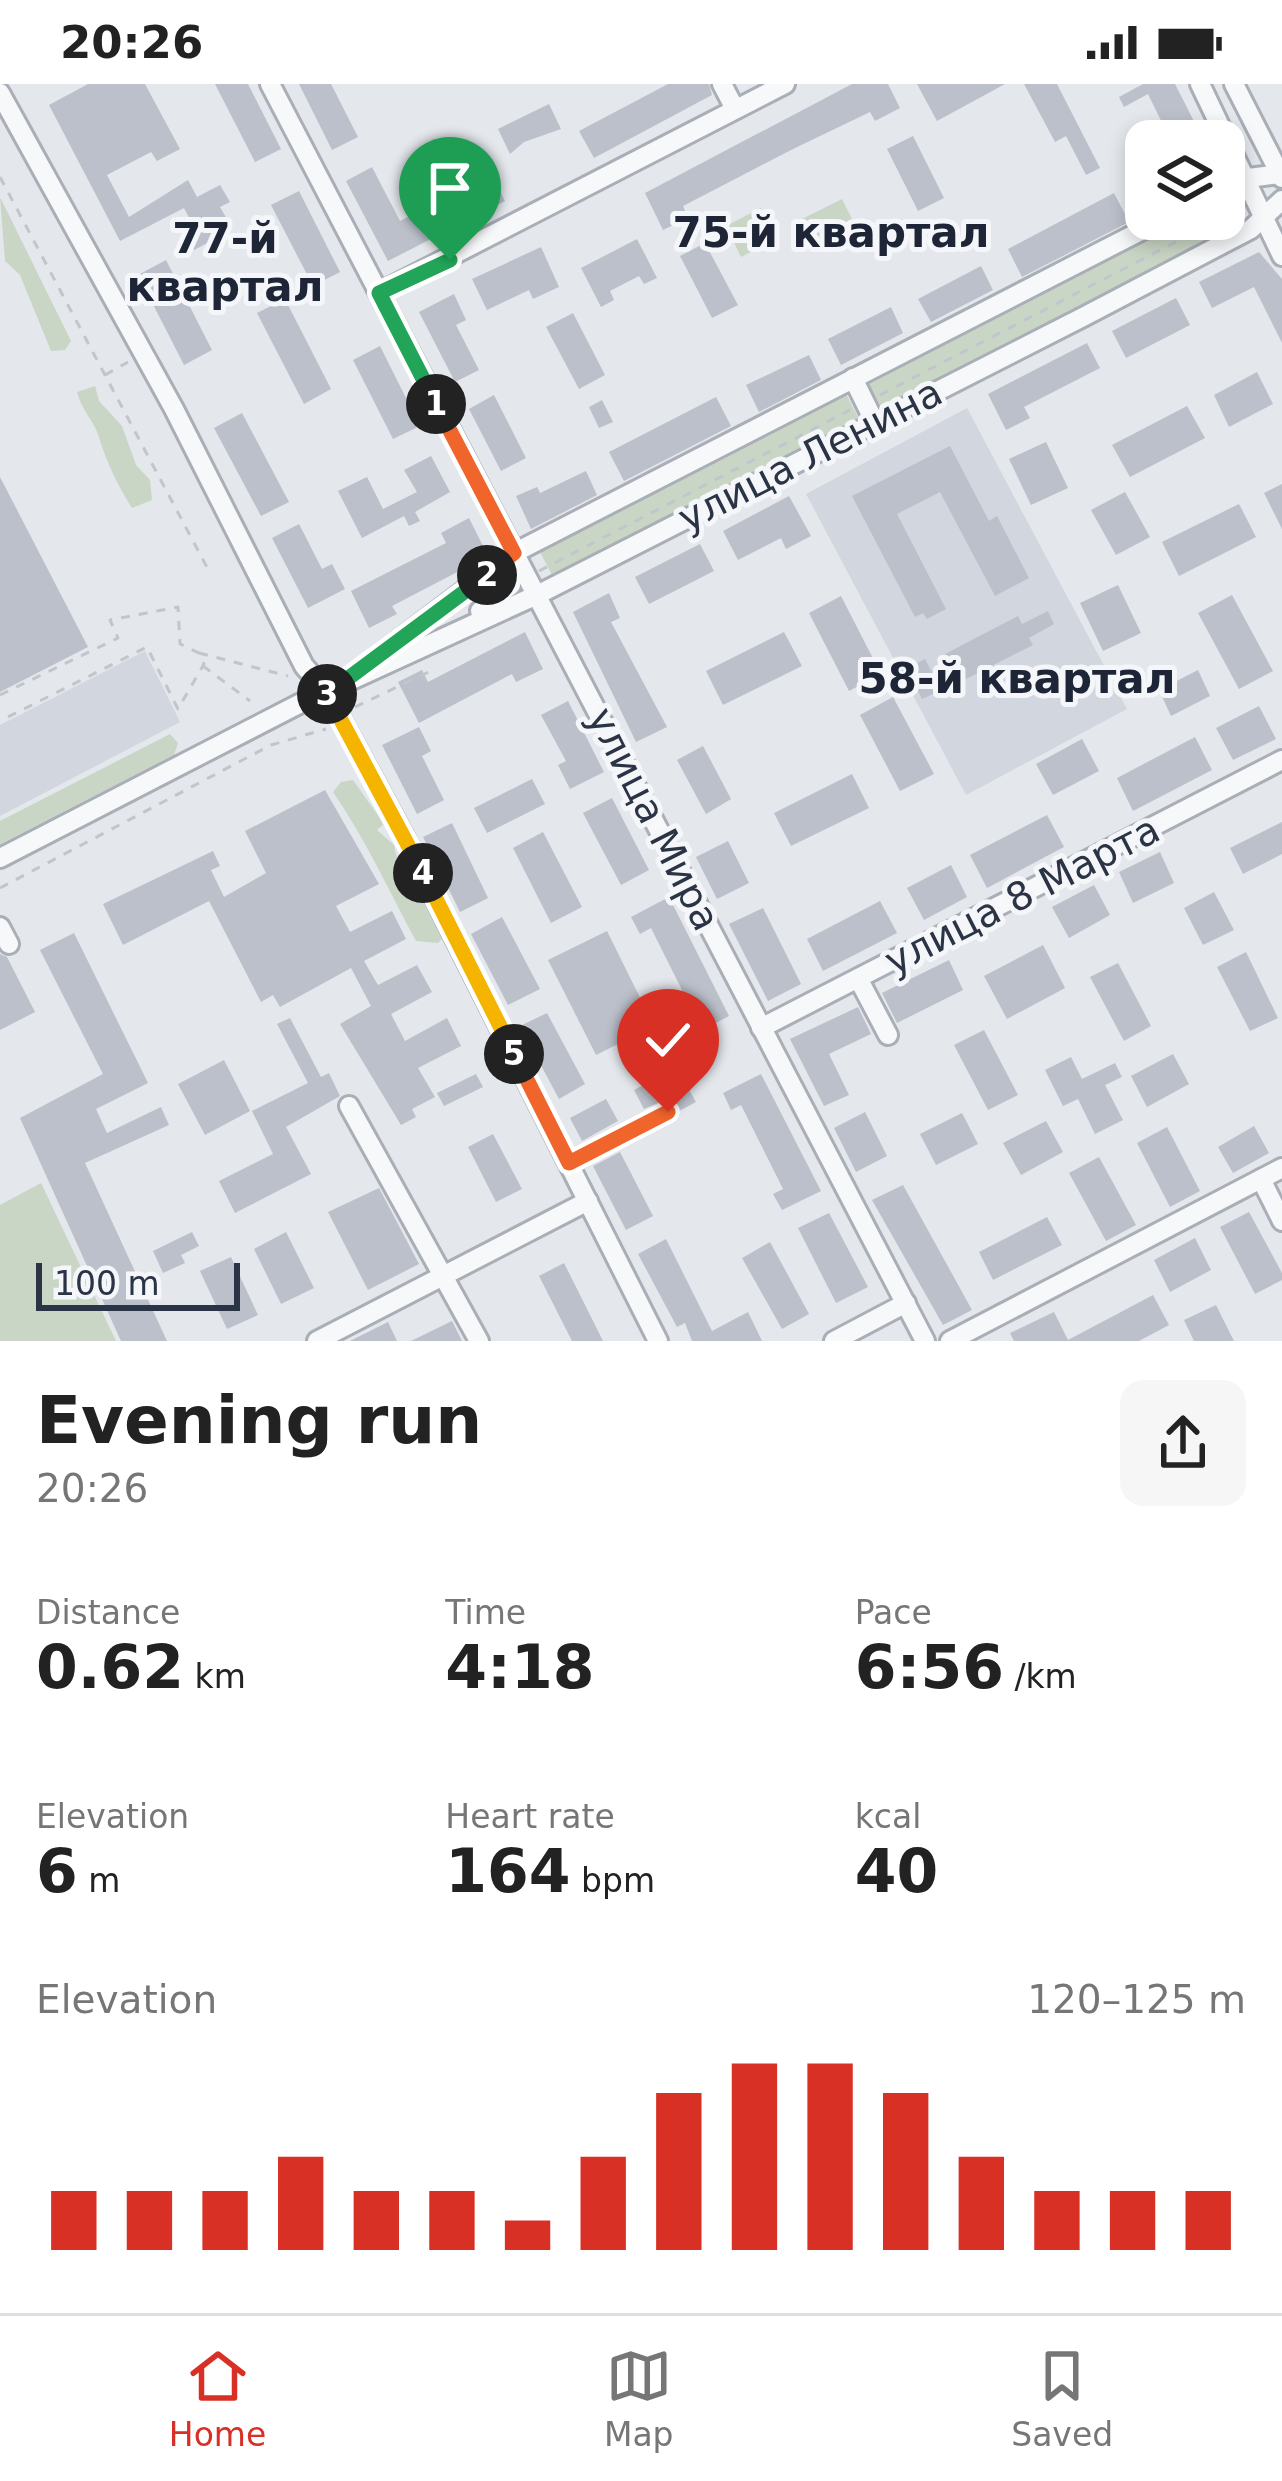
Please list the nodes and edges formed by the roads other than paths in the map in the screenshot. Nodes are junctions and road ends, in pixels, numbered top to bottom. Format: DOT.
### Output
graph roads {
  1 [pos="270,84"];
  2 [pos="722,84"];
  3 [pos="785,84"];
  4 [pos="1200,84"];
  5 [pos="1234,84"];
  6 [pos="0,93"];
  7 [pos="735,109"];
  8 [pos="1281,176"];
  9 [pos="1248,178"];
  10 [pos="1245,180"];
  11 [pos="1282,200"];
  12 [pos="1266,219"];
  13 [pos="1125,239"];
  14 [pos="1282,256"];
  15 [pos="379,293"];
  16 [pos="853,378"];
  17 [pos="874,421"];
  18 [pos="514,553"];
  19 [pos="538,594"];
  20 [pos="433,641"];
  21 [pos="326,690"];
  22 [pos="1282,760"];
  23 [pos="0,859"];
  24 [pos="859,980"];
  25 [pos="761,1028"];
  26 [pos="888,1035"];
  27 [pos="349,1106"];
  28 [pos="668,1112"];
  29 [pos="569,1163"];
  30 [pos="1282,1168"];
  31 [pos="1261,1178"];
  32 [pos="588,1201"];
  33 [pos="1282,1221"];
  34 [pos="445,1276"];
  35 [pos="906,1304"];
  36 [pos="317,1341"];
  37 [pos="478,1341"];
  38 [pos="658,1341"];
  39 [pos="834,1341"];
  40 [pos="925,1341"];
  41 [pos="950,1341"];
  1 -- 15 [label="street, улица Мира"];
  2 -- 7 [label="street"];
  3 -- 7 [label="street"];
  4 -- 9 [label="street"];
  5 -- 8 [label="street"];
  6 -- 21 [label="street"];
  7 -- 15 [label="street"];
  8 -- 9 [label="street"];
  9 -- 10 [label="street"];
  9 -- 12 [label="street"];
  11 -- 12 [label="street, улица Ленина"];
  12 -- 14 [label="street"];
  12 -- 17 [label="street, улица Ленина"];
  13 -- 16 [label="street, улица Ленина"];
  15 -- 18 [label="street, улица Мира"];
  16 -- 17 [label="street"];
  16 -- 18 [label="street, улица Ленина"];
  17 -- 19 [label="street, улица Ленина"];
  18 -- 19 [label="street, улица Мира"];
  18 -- 20 [label="street"];
  18 -- 21 [label="street, улица Ленина"];
  19 -- 20 [label="street, улица Ленина"];
  19 -- 25 [label="street, улица Мира"];
  20 -- 21 [label="street, улица Ленина"];
  21 -- 23 [label="street, улица Ленина"];
  21 -- 29 [label="street"];
  22 -- 24 [label="street, улица 8 Марта"];
  24 -- 25 [label="street, улица 8 Марта"];
  24 -- 26 [label="street"];
  25 -- 35 [label="street, улица Мира"];
  27 -- 34 [label="street"];
  28 -- 29 [label="street"];
  29 -- 32 [label="street"];
  30 -- 31 [label="street"];
  31 -- 33 [label="street"];
  31 -- 41 [label="street"];
  32 -- 34 [label="street"];
  32 -- 38 [label="street"];
  34 -- 36 [label="street"];
  34 -- 37 [label="street"];
  35 -- 39 [label="street"];
  35 -- 40 [label="street, улица Мира"];
}
